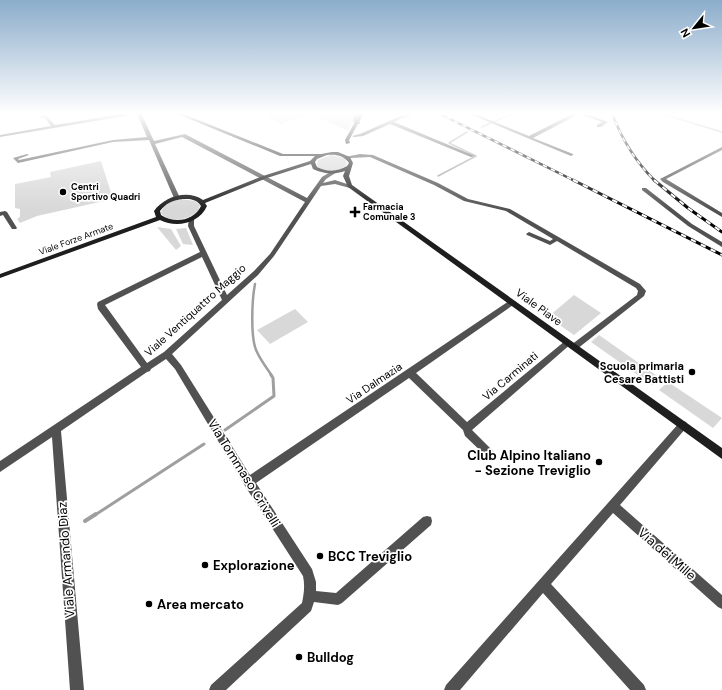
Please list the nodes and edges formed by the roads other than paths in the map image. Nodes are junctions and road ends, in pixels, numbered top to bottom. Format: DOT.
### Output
graph roads {
  1 [pos="94,145"];
  2 [pos="154,145"];
  3 [pos="203,145"];
  4 [pos="259,145"];
  5 [pos="347,145"];
  6 [pos="447,145"];
  7 [pos="549,145"];
  8 [pos="722,148"];
  9 [pos="345,149"];
  10 [pos="282,154"];
  11 [pos="334,154"];
  12 [pos="27,155"];
  13 [pos="322,155"];
  14 [pos="571,155"];
  15 [pos="305,156"];
  16 [pos="346,156"];
  17 [pos="474,156"];
  18 [pos="313,161"];
  19 [pos="301,166"];
  20 [pos="349,167"];
  21 [pos="315,168"];
  22 [pos="288,170"];
  23 [pos="321,171"];
  24 [pos="336,172"];
  25 [pos="346,176"];
  26 [pos="265,177"];
  27 [pos="324,178"];
  28 [pos="320,185"];
  29 [pos="350,186"];
  30 [pos="644,189"];
  31 [pos="177,198"];
  32 [pos="308,201"];
  33 [pos="202,202"];
  34 [pos="0,214"];
  35 [pos="722,215"];
  36 [pos="159,218"];
  37 [pos="191,219"];
  38 [pos="14,228"];
  39 [pos="529,234"];
  40 [pos="558,238"];
  41 [pos="722,245"];
  42 [pos="204,253"];
  43 [pos="0,276"];
  44 [pos="226,300"];
  45 [pos="512,303"];
  46 [pos="571,345"];
  47 [pos="167,354"];
  48 [pos="147,369"];
  49 [pos="410,374"];
  50 [pos="683,425"];
  51 [pos="467,428"];
  52 [pos="56,429"];
  53 [pos="722,454"];
  54 [pos="491,455"];
  55 [pos="0,467"];
  56 [pos="249,482"];
  57 [pos="612,505"];
  58 [pos="428,521"];
  59 [pos="543,584"];
  60 [pos="311,596"];
  61 [pos="722,603"];
  62 [pos="77,690"];
  63 [pos="216,690"];
  64 [pos="451,690"];
  65 [pos="639,690"];
  1 -- 12 [label="street"];
  2 -- 31 [label="street"];
  3 -- 26 [label="street"];
  4 -- 10 [label="main road"];
  5 -- 9 [label="main road"];
  6 -- 17 [label="street"];
  7 -- 14 [label="street"];
  8 -- 35 [label="street"];
  9 -- 11 [label="main road"];
  9 -- 16 [label="main road"];
  10 -- 15 [label="main road"];
  10 -- 22 [label="main road"];
  11 -- 13 [label="main road"];
  11 -- 16 [label="main road"];
  13 -- 15 [label="main road"];
  13 -- 18 [label="main road"];
  15 -- 18 [label="main road"];
  16 -- 20 [label="main road"];
  16 -- 40 [label="street"];
  18 -- 19 [label="main road"];
  18 -- 21 [label="main road"];
  19 -- 21 [label="main road"];
  19 -- 22 [label="main road"];
  20 -- 24 [label="main road"];
  20 -- 25 [label="main road"];
  21 -- 23 [label="main road"];
  22 -- 26 [label="main road"];
  23 -- 24 [label="main road"];
  23 -- 27 [label="street"];
  24 -- 25 [label="main road"];
  24 -- 27 [label="street, Viale Ventiquattro Maggio"];
  25 -- 29 [label="main road"];
  26 -- 32 [label="street"];
  26 -- 33 [label="main road"];
  27 -- 28 [label="street, Viale Ventiquattro Maggio"];
  28 -- 29 [label="street"];
  28 -- 32 [label="street, Viale Ventiquattro Maggio"];
  29 -- 45 [label="main road, Viale Piave"];
  30 -- 41 [label="street"];
  31 -- 33 [label="main road"];
  31 -- 36 [label="main road"];
  32 -- 44 [label="street, Viale Ventiquattro Maggio"];
  33 -- 37 [label="main road"];
  34 -- 38 [label="street"];
  36 -- 37 [label="main road"];
  36 -- 43 [label="main road, Viale Forze Armate"];
  37 -- 42 [label="street"];
  39 -- 40 [label="street"];
  40 -- 46 [label="street, Via Carminati"];
  42 -- 44 [label="street"];
  42 -- 48 [label="street"];
  44 -- 47 [label="street, Viale Ventiquattro Maggio"];
  45 -- 46 [label="main road, Viale Piave"];
  45 -- 49 [label="street, Via Dalmazia"];
  46 -- 50 [label="main road, Viale Piave"];
  46 -- 51 [label="street, Via Carminati"];
  47 -- 48 [label="street, Viale Ventiquattro Maggio"];
  47 -- 56 [label="street, Via Tommaso Crivelli"];
  48 -- 52 [label="street, Viale Ventiquattro Maggio"];
  49 -- 51 [label="street"];
  49 -- 56 [label="street, Via Dalmazia"];
  50 -- 53 [label="main road, Viale Piave"];
  50 -- 57 [label="street"];
  51 -- 54 [label="street"];
  52 -- 55 [label="street, Viale Ventiquattro Maggio"];
  52 -- 62 [label="street, Viale Armando Diaz"];
  56 -- 60 [label="street, Via Tommaso Crivelli"];
  57 -- 59 [label="street"];
  57 -- 61 [label="street, Via dei Mille"];
  58 -- 60 [label="street"];
  59 -- 64 [label="street"];
  59 -- 65 [label="street"];
  60 -- 63 [label="street"];
}
